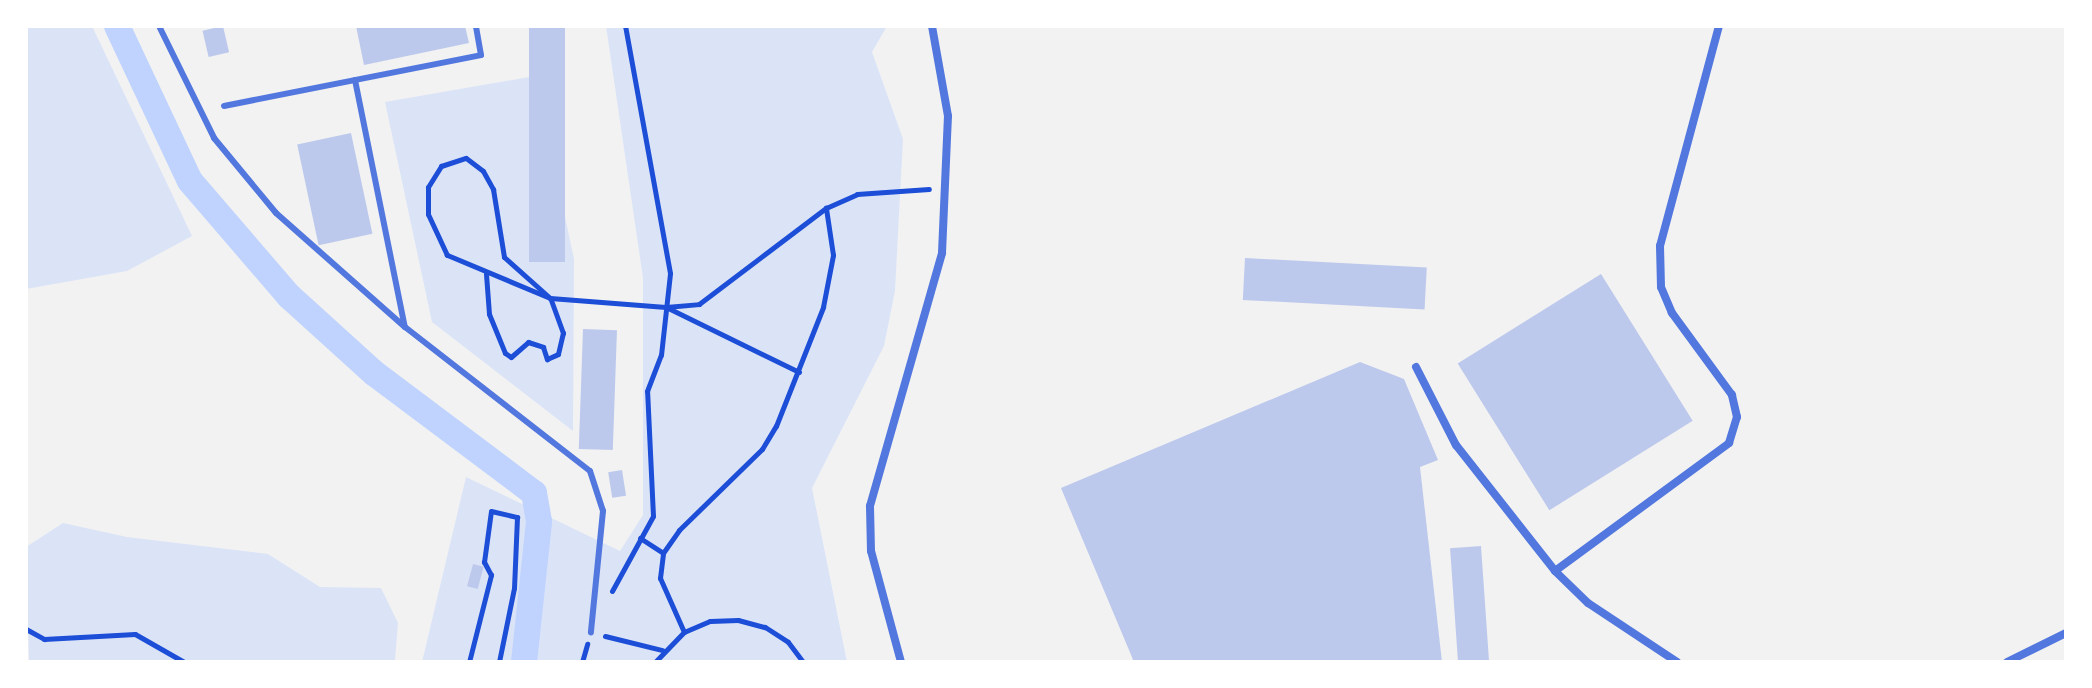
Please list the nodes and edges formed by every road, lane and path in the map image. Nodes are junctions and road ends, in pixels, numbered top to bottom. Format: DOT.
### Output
graph roads {
  1 [pos="159,26"];
  2 [pos="476,26"];
  3 [pos="625,26"];
  4 [pos="932,26"];
  5 [pos="1719,26"];
  6 [pos="355,80"];
  7 [pos="224,106"];
  8 [pos="946,188"];
  9 [pos="826,208"];
  10 [pos="486,274"];
  11 [pos="550,298"];
  12 [pos="666,307"];
  13 [pos="405,327"];
  14 [pos="1416,367"];
  15 [pos="799,372"];
  16 [pos="640,538"];
  17 [pos="663,553"];
  18 [pos="1555,571"];
  19 [pos="26,629"];
  20 [pos="591,632"];
  21 [pos="684,632"];
  22 [pos="2066,633"];
  23 [pos="662,650"];
  24 [pos="184,662"];
  25 [pos="469,662"];
  26 [pos="499,662"];
  27 [pos="582,662"];
  28 [pos="655,662"];
  29 [pos="803,662"];
  30 [pos="901,662"];
  31 [pos="1677,662"];
  32 [pos="2007,662"];
  1 -- 13 [label="lane"];
  2 -- 6 [label="lane"];
  3 -- 12 [label="path"];
  4 -- 8 [label="street"];
  5 -- 18 [label="street"];
  6 -- 7 [label="lane"];
  6 -- 13 [label="lane"];
  8 -- 9 [label="path"];
  8 -- 30 [label="street"];
  9 -- 12 [label="path"];
  9 -- 15 [label="path"];
  10 -- 11 [label="path"];
  10 -- 11 [label="path"];
  10 -- 11 [label="path"];
  11 -- 12 [label="path"];
  12 -- 15 [label="path"];
  12 -- 16 [label="path"];
  13 -- 20 [label="lane"];
  14 -- 18 [label="street"];
  15 -- 17 [label="path"];
  16 -- 17 [label="path"];
  16 -- 20 [label="path"];
  17 -- 21 [label="path"];
  18 -- 31 [label="street"];
  19 -- 24 [label="path"];
  20 -- 23 [label="path"];
  20 -- 27 [label="path"];
  21 -- 23 [label="path"];
  21 -- 29 [label="path"];
  22 -- 32 [label="street"];
  23 -- 28 [label="path"];
  25 -- 26 [label="path"];
}
